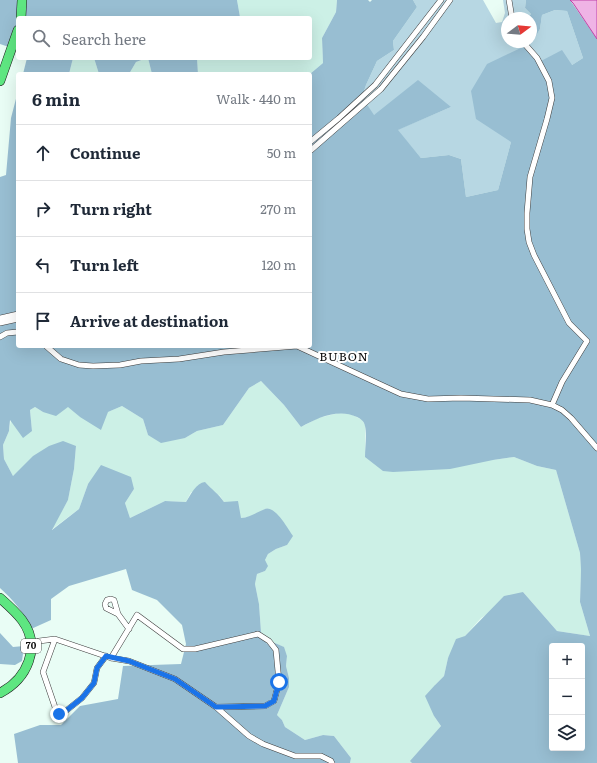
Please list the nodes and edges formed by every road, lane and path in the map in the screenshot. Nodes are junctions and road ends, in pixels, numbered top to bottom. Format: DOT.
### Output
graph roads {
  1 [pos="22,0"];
  2 [pos="441,0"];
  3 [pos="450,0"];
  4 [pos="509,0"];
  5 [pos="511,12"];
  6 [pos="21,16"];
  7 [pos="16,36"];
  8 [pos="528,48"];
  9 [pos="0,81"];
  10 [pos="312,140"];
  11 [pos="312,149"];
  12 [pos="16,314"];
  13 [pos="1,318"];
  14 [pos="16,320"];
  15 [pos="0,324"];
  16 [pos="16,332"];
  17 [pos="0,337"];
  18 [pos="48,348"];
  19 [pos="273,348"];
  20 [pos="302,348"];
  21 [pos="552,405"];
  22 [pos="597,448"];
  23 [pos="0,598"];
  24 [pos="118,614"];
  25 [pos="129,629"];
  26 [pos="55,639"];
  27 [pos="31,645"];
  28 [pos="108,657"];
  29 [pos="0,693"];
  30 [pos="216,707"];
  31 [pos="332,763"];
  1 -- 6 [label="highway"];
  2 -- 10 [label="street"];
  3 -- 11 [label="street"];
  4 -- 5 [label="street"];
  7 -- 9 [label="highway"];
  8 -- 21 [label="street"];
  12 -- 13 [label="street"];
  14 -- 15 [label="street"];
  16 -- 17 [label="street"];
  18 -- 19 [label="street"];
  20 -- 21 [label="street"];
  21 -- 22 [label="street"];
  23 -- 27 [label="highway, 70"];
  24 -- 25 [label="street"];
  25 -- 28 [label="street"];
  25 -- 30 [label="street"];
  26 -- 27 [label="street"];
  26 -- 28 [label="street"];
  26 -- 28 [label="street"];
  27 -- 29 [label="highway, 70"];
  28 -- 30 [label="street"];
  30 -- 31 [label="street"];
}
